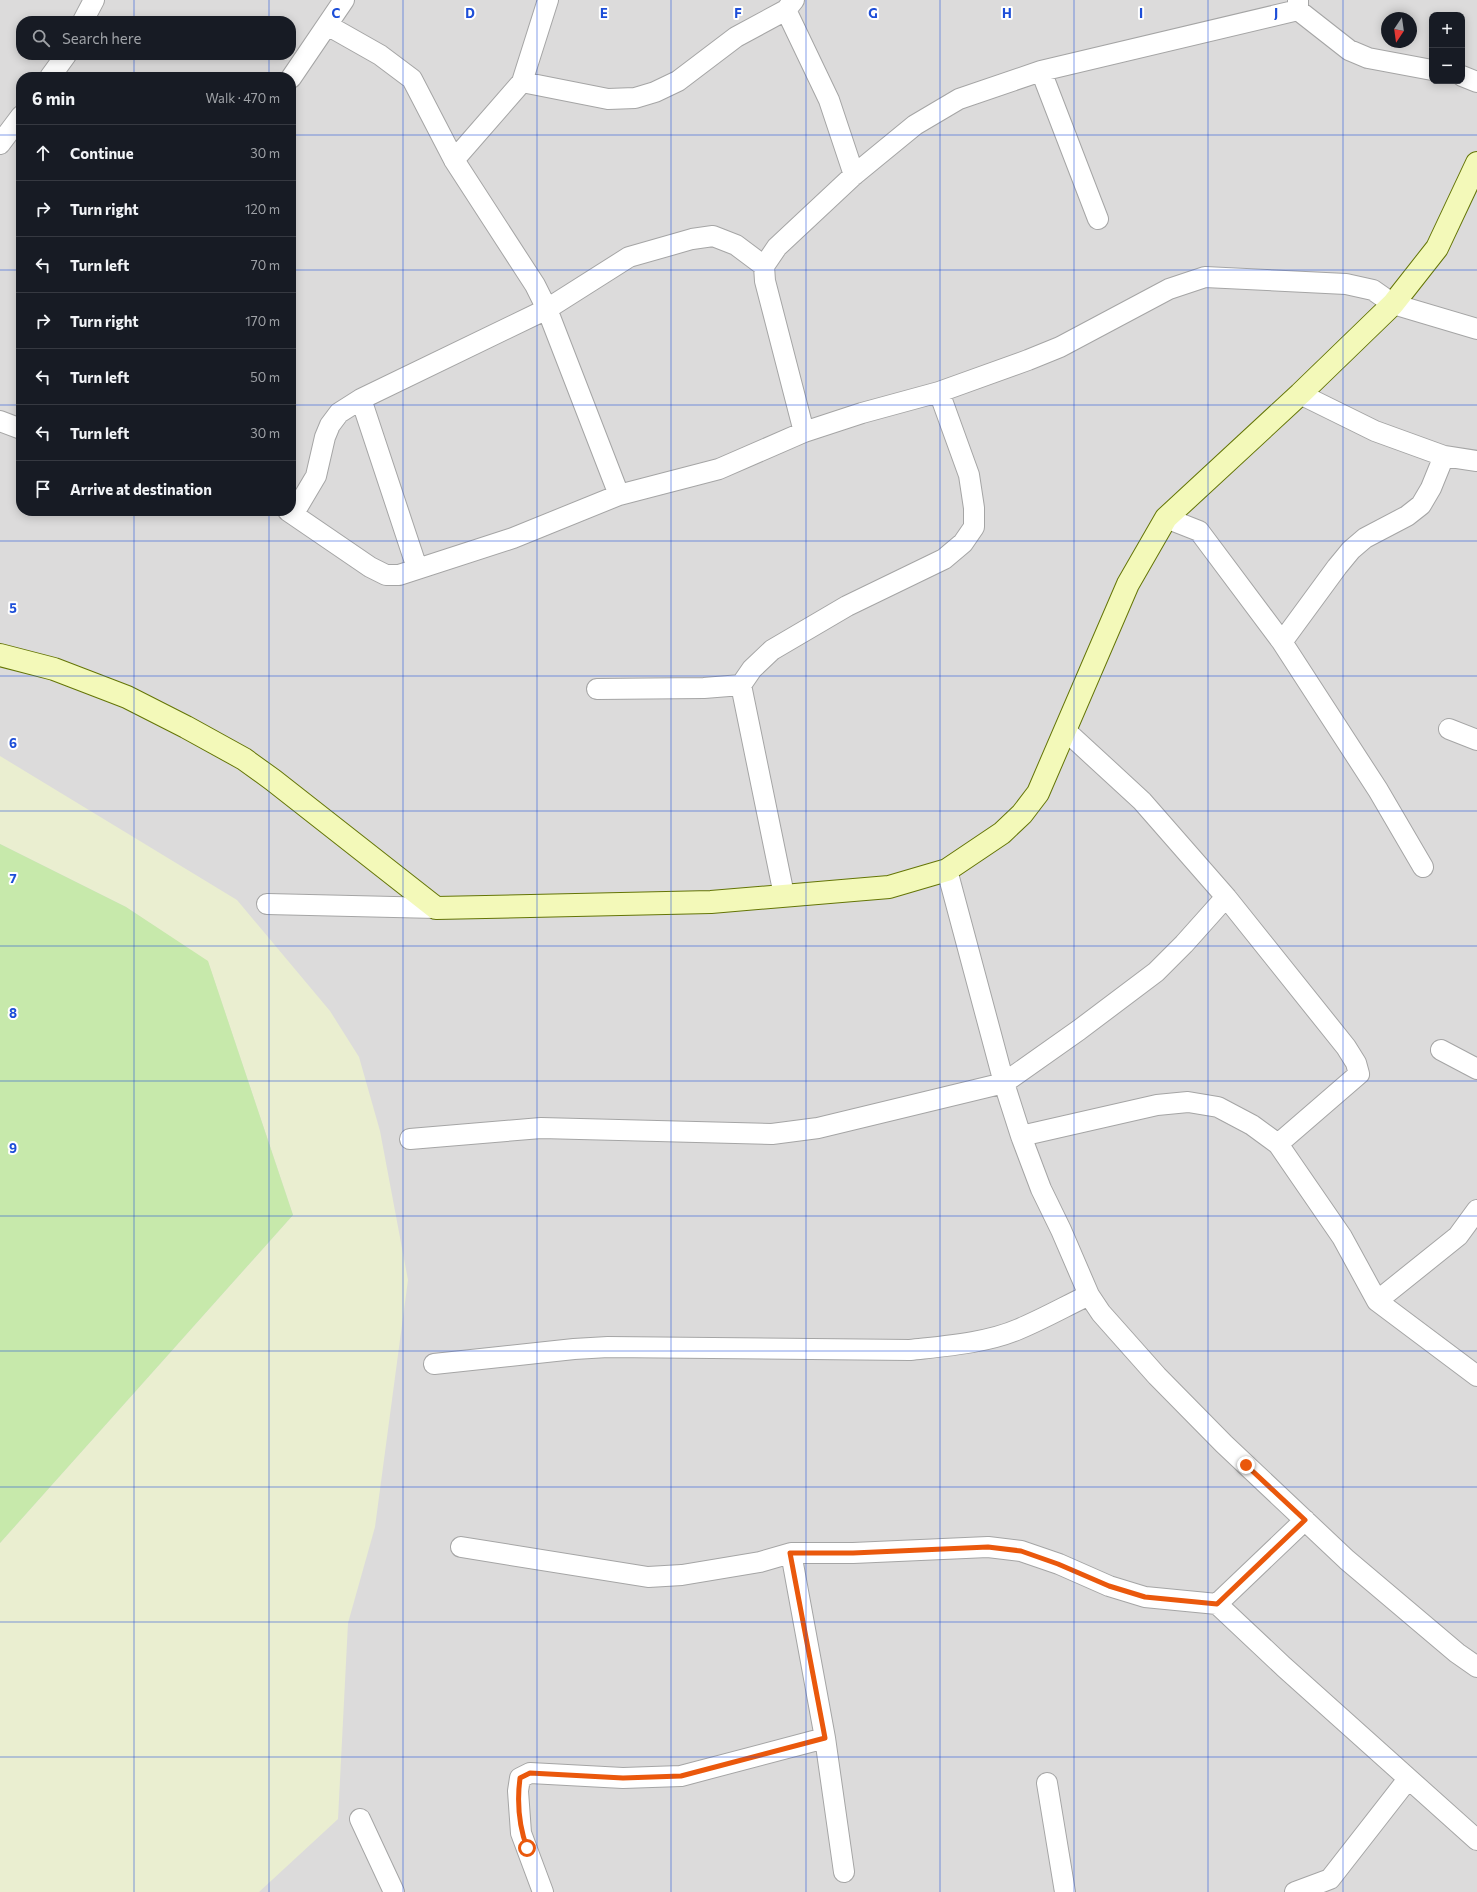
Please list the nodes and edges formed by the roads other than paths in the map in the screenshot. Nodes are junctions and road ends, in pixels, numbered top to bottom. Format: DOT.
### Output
graph roads {
  1 [pos="94,0"];
  2 [pos="344,0"];
  3 [pos="548,0"];
  4 [pos="790,5"];
  5 [pos="1298,5"];
  6 [pos="86,16"];
  7 [pos="327,25"];
  8 [pos="62,60"];
  9 [pos="1429,69"];
  10 [pos="1041,71"];
  11 [pos="54,72"];
  12 [pos="295,72"];
  13 [pos="1465,77"];
  14 [pos="522,82"];
  15 [pos="1477,82"];
  16 [pos="16,123"];
  17 [pos="0,144"];
  18 [pos="454,160"];
  19 [pos="1477,163"];
  20 [pos="854,175"];
  21 [pos="1098,219"];
  22 [pos="764,266"];
  23 [pos="1393,304"];
  24 [pos="547,309"];
  25 [pos="1477,329"];
  26 [pos="939,392"];
  27 [pos="1300,394"];
  28 [pos="361,399"];
  29 [pos="0,421"];
  30 [pos="16,426"];
  31 [pos="804,432"];
  32 [pos="1444,456"];
  33 [pos="1477,461"];
  34 [pos="619,495"];
  35 [pos="296,505"];
  36 [pos="296,515"];
  37 [pos="1166,518"];
  38 [pos="417,568"];
  39 [pos="1282,642"];
  40 [pos="0,654"];
  41 [pos="741,685"];
  42 [pos="596,689"];
  43 [pos="1449,729"];
  44 [pos="1066,731"];
  45 [pos="1477,740"];
  46 [pos="1423,867"];
  47 [pos="947,870"];
  48 [pos="784,896"];
  49 [pos="1226,897"];
  50 [pos="267,904"];
  51 [pos="436,908"];
  52 [pos="1441,1050"];
  53 [pos="1477,1069"];
  54 [pos="1004,1083"];
  55 [pos="1021,1136"];
  56 [pos="410,1139"];
  57 [pos="1278,1144"];
  58 [pos="1477,1210"];
  59 [pos="1089,1295"];
  60 [pos="1377,1301"];
  61 [pos="434,1364"];
  62 [pos="1475,1372"];
  63 [pos="1305,1520"];
  64 [pos="461,1547"];
  65 [pos="790,1553"];
  66 [pos="1217,1604"];
  67 [pos="1477,1667"];
  68 [pos="825,1738"];
  69 [pos="1408,1779"];
  70 [pos="1047,1783"];
  71 [pos="360,1819"];
  72 [pos="1477,1840"];
  73 [pos="844,1872"];
  74 [pos="394,1892"];
  75 [pos="543,1892"];
  76 [pos="1065,1892"];
  77 [pos="1295,1892"];
  1 -- 6 [label="street"];
  2 -- 7 [label="street"];
  3 -- 14 [label="street"];
  4 -- 14 [label="street"];
  4 -- 20 [label="street"];
  5 -- 9 [label="street"];
  5 -- 10 [label="street"];
  7 -- 12 [label="street"];
  7 -- 18 [label="street"];
  8 -- 11 [label="street"];
  10 -- 20 [label="street"];
  10 -- 21 [label="street"];
  13 -- 15 [label="street"];
  14 -- 18 [label="street"];
  16 -- 17 [label="street"];
  18 -- 24 [label="street"];
  19 -- 23 [label="street"];
  20 -- 22 [label="street"];
  22 -- 24 [label="street"];
  22 -- 31 [label="street"];
  23 -- 25 [label="street"];
  23 -- 26 [label="street"];
  23 -- 27 [label="street"];
  24 -- 28 [label="street"];
  24 -- 34 [label="street"];
  26 -- 31 [label="street"];
  26 -- 41 [label="street"];
  27 -- 32 [label="street"];
  27 -- 37 [label="street"];
  28 -- 35 [label="street"];
  28 -- 38 [label="street"];
  29 -- 30 [label="street"];
  31 -- 34 [label="street"];
  32 -- 33 [label="street"];
  32 -- 39 [label="street"];
  34 -- 38 [label="street"];
  36 -- 38 [label="street"];
  37 -- 39 [label="street"];
  37 -- 44 [label="street"];
  39 -- 46 [label="street"];
  40 -- 51 [label="street"];
  41 -- 42 [label="street"];
  41 -- 48 [label="street"];
  43 -- 45 [label="street"];
  44 -- 47 [label="street"];
  44 -- 49 [label="street"];
  47 -- 48 [label="street"];
  47 -- 54 [label="street"];
  48 -- 51 [label="street"];
  49 -- 54 [label="street"];
  49 -- 57 [label="street"];
  50 -- 51 [label="street"];
  52 -- 53 [label="street"];
  54 -- 55 [label="street"];
  54 -- 56 [label="street"];
  55 -- 57 [label="street"];
  55 -- 59 [label="street"];
  57 -- 60 [label="street"];
  58 -- 60 [label="street"];
  59 -- 61 [label="street"];
  59 -- 63 [label="street"];
  60 -- 62 [label="street"];
  63 -- 66 [label="street"];
  63 -- 67 [label="street"];
  64 -- 65 [label="street"];
  65 -- 66 [label="street"];
  65 -- 68 [label="street"];
  66 -- 69 [label="street"];
  68 -- 73 [label="street"];
  68 -- 75 [label="street"];
  69 -- 72 [label="street"];
  69 -- 77 [label="street"];
  70 -- 76 [label="street"];
  71 -- 74 [label="street"];
}
